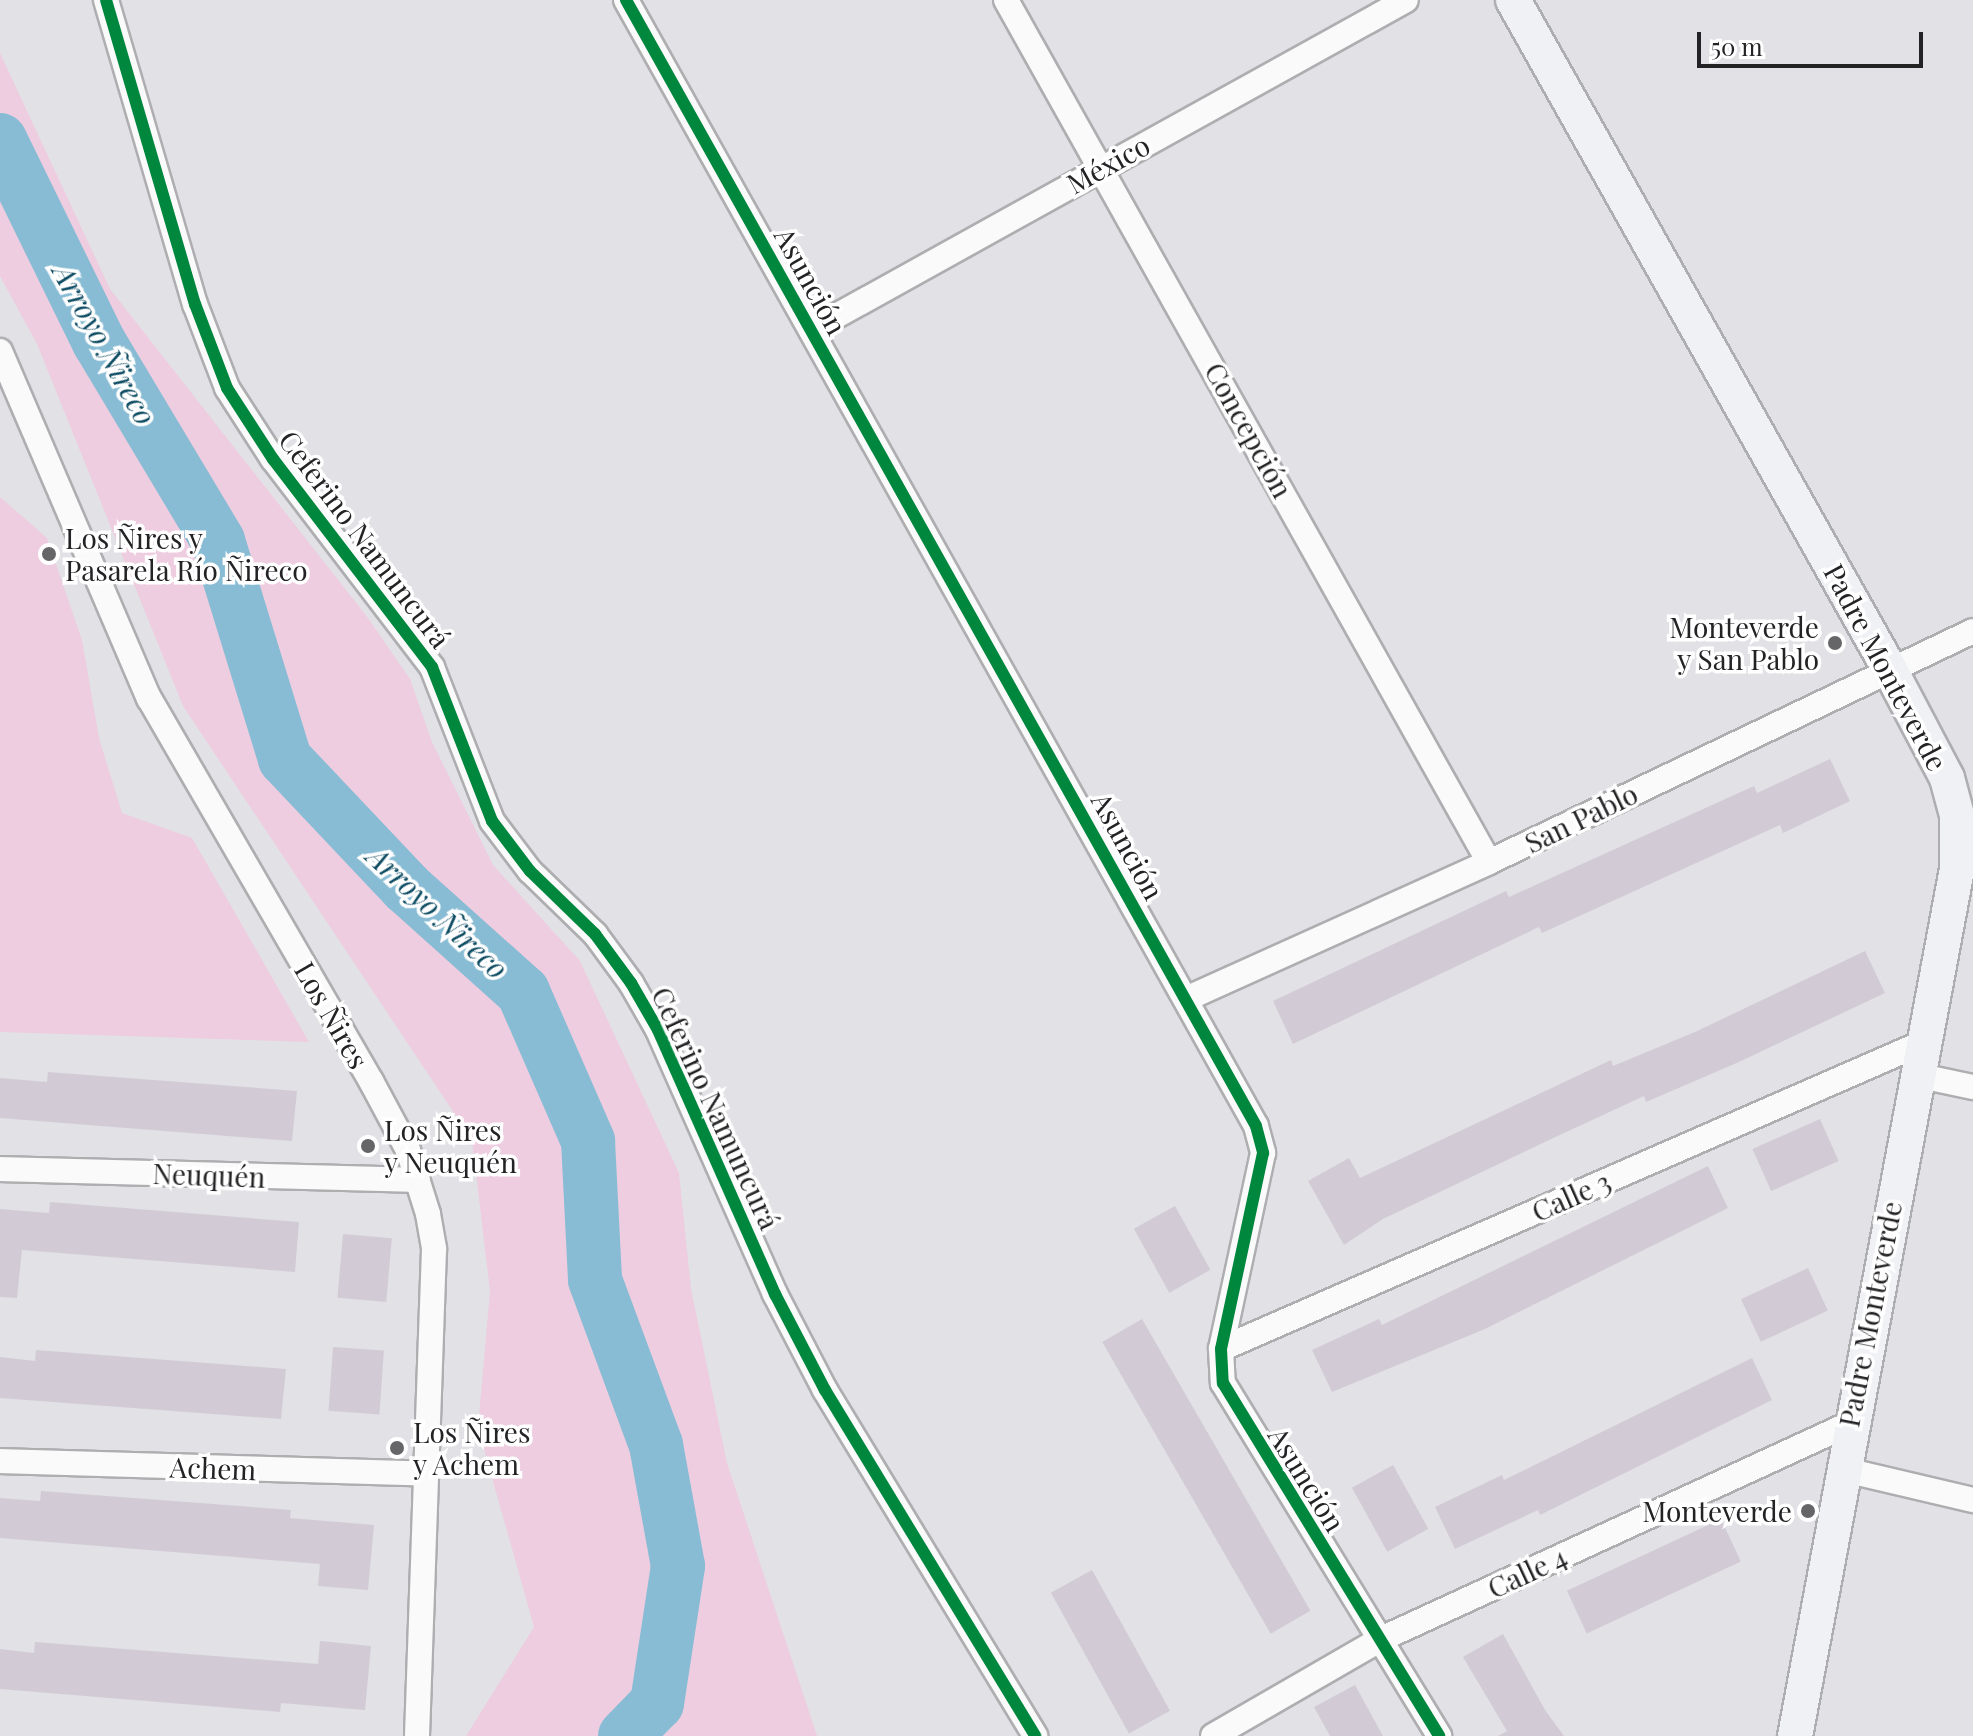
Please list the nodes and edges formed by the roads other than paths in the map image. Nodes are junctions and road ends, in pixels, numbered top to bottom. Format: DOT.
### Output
graph roads {
  1 [pos="106,0"];
  2 [pos="626,0"];
  3 [pos="1006,0"];
  4 [pos="1406,0"];
  5 [pos="1513,0"];
  6 [pos="1102,166"];
  7 [pos="811,330"];
  8 [pos="0,351"];
  9 [pos="10,400"];
  10 [pos="1973,631"];
  11 [pos="1889,668"];
  12 [pos="1489,862"];
  13 [pos="1186,999"];
  14 [pos="1919,1059"];
  15 [pos="1973,1087"];
  16 [pos="0,1169"];
  17 [pos="418,1180"];
  18 [pos="1221,1349"];
  19 [pos="1849,1424"];
  20 [pos="0,1461"];
  21 [pos="1841,1469"];
  22 [pos="427,1474"];
  23 [pos="1973,1500"];
  24 [pos="1379,1640"];
  25 [pos="417,1736"];
  26 [pos="1035,1736"];
  27 [pos="1213,1736"];
  28 [pos="1439,1736"];
  29 [pos="1795,1736"];
  1 -- 26 [label="street, Ceferino Namuncurá"];
  2 -- 7 [label="street, Asunción"];
  3 -- 6 [label="street, Concepción"];
  4 -- 6 [label="street, México"];
  5 -- 11 [label="street, Padre Monteverde"];
  6 -- 7 [label="street, México"];
  6 -- 12 [label="street, Concepción"];
  7 -- 13 [label="street, Asunción"];
  8 -- 9 [label="street, Los Ñires"];
  9 -- 17 [label="street, Los Ñires"];
  10 -- 11 [label="street, San Pablo"];
  11 -- 12 [label="street, San Pablo"];
  11 -- 14 [label="street, Padre Monteverde"];
  12 -- 13 [label="street, San Pablo"];
  13 -- 18 [label="street, Asunción"];
  14 -- 15 [label="street"];
  14 -- 18 [label="street, Calle 3"];
  14 -- 19 [label="street, Padre Monteverde"];
  16 -- 17 [label="street, Neuquén"];
  17 -- 22 [label="street, Los Ñires"];
  18 -- 24 [label="street, Asunción"];
  19 -- 21 [label="street, Padre Monteverde"];
  19 -- 24 [label="street, Calle 4"];
  20 -- 22 [label="street, Achem"];
  21 -- 23 [label="street"];
  21 -- 29 [label="street, Padre Monteverde"];
  22 -- 25 [label="street, Los Ñires"];
  24 -- 27 [label="street, Calle 4"];
  24 -- 28 [label="street, Asunción"];
}
